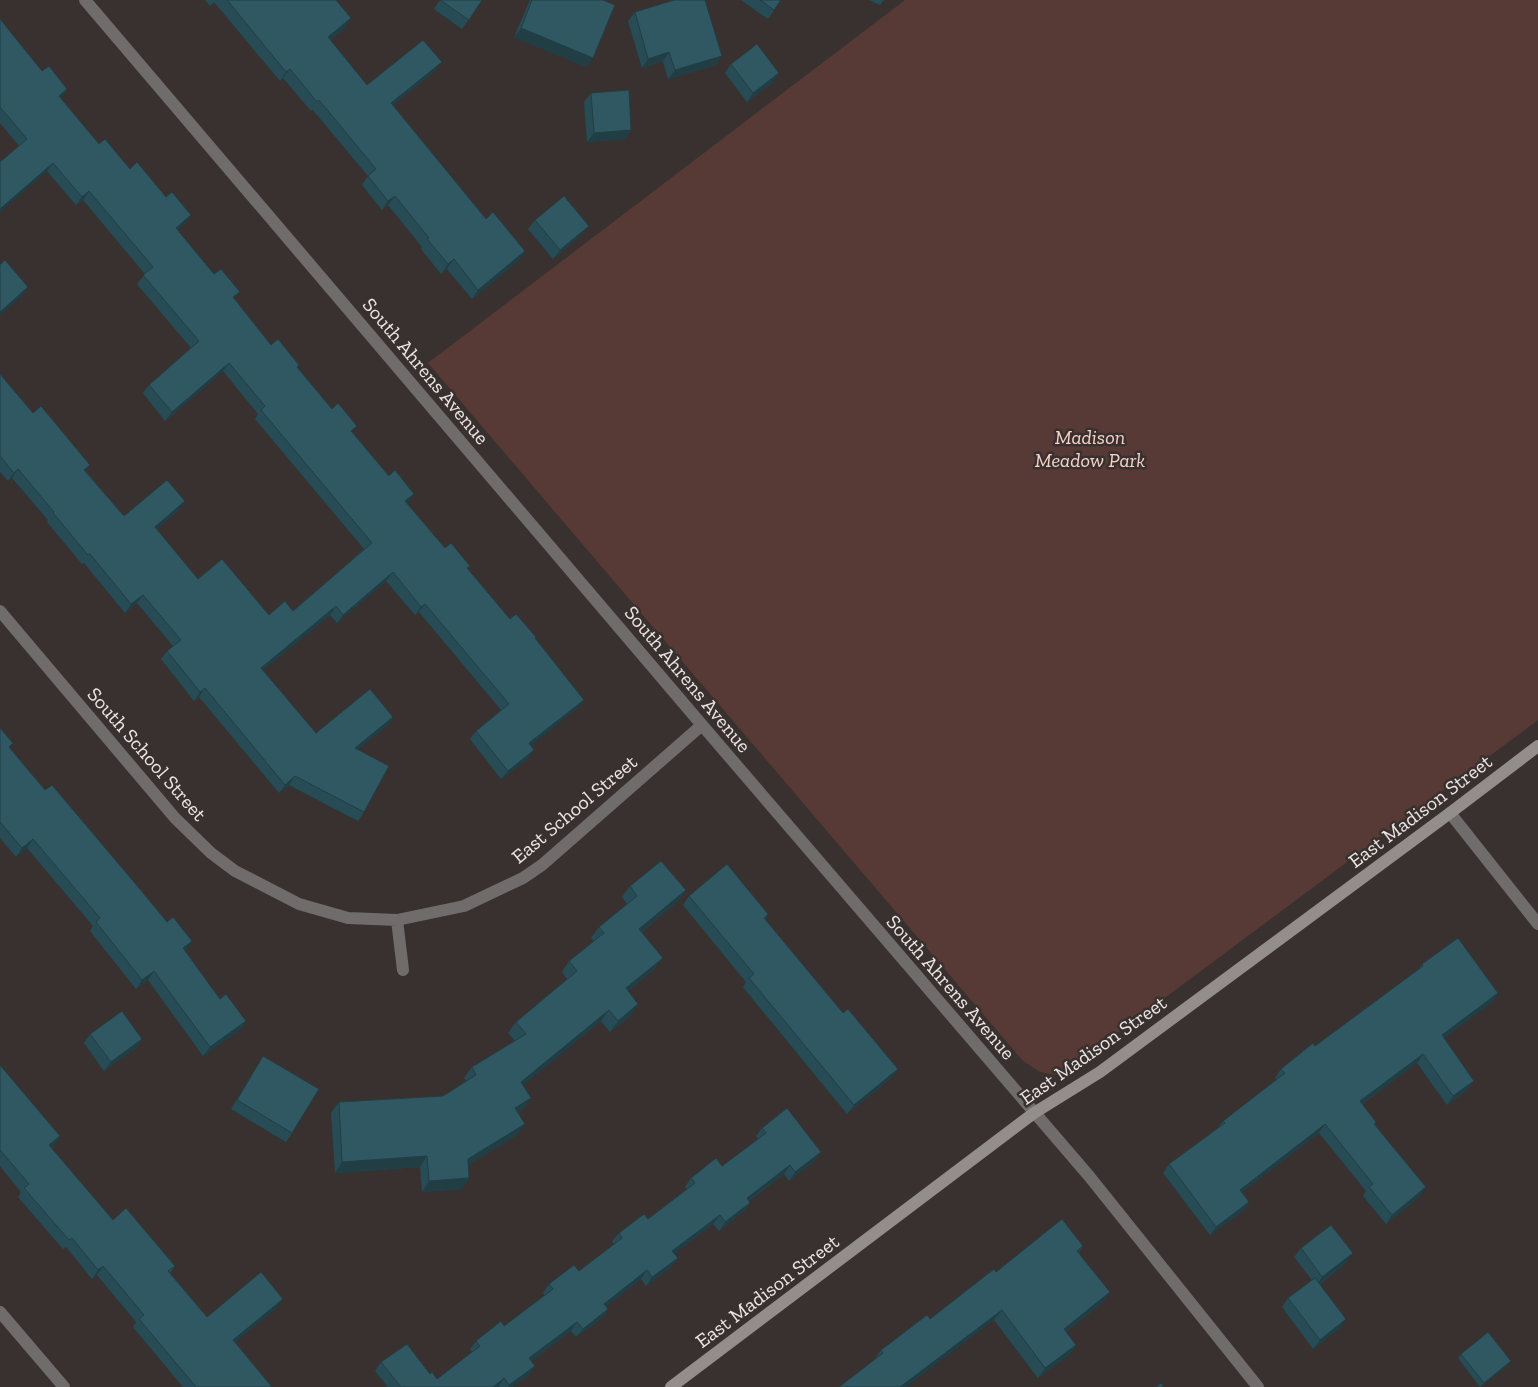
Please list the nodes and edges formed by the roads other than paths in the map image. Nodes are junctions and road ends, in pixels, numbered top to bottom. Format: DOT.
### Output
graph roads {
  1 [pos="85,0"];
  2 [pos="0,610"];
  3 [pos="702,725"];
  4 [pos="1538,746"];
  5 [pos="1450,813"];
  6 [pos="286,897"];
  7 [pos="397,920"];
  8 [pos="1538,924"];
  9 [pos="403,970"];
  10 [pos="1034,1113"];
  11 [pos="0,1312"];
  12 [pos="64,1387"];
  13 [pos="671,1387"];
  14 [pos="1258,1387"];
  1 -- 3 [label="street, South Ahrens Avenue"];
  2 -- 6 [label="street, South School Street"];
  3 -- 7 [label="street, East School Street"];
  3 -- 10 [label="street, South Ahrens Avenue"];
  4 -- 5 [label="street, East Madison Street"];
  5 -- 8 [label="street"];
  5 -- 10 [label="street, East Madison Street"];
  6 -- 7 [label="street, East School Street"];
  7 -- 9 [label="street"];
  10 -- 13 [label="street, East Madison Street"];
  10 -- 14 [label="street, South Ahrens Avenue"];
  11 -- 12 [label="street"];
}
